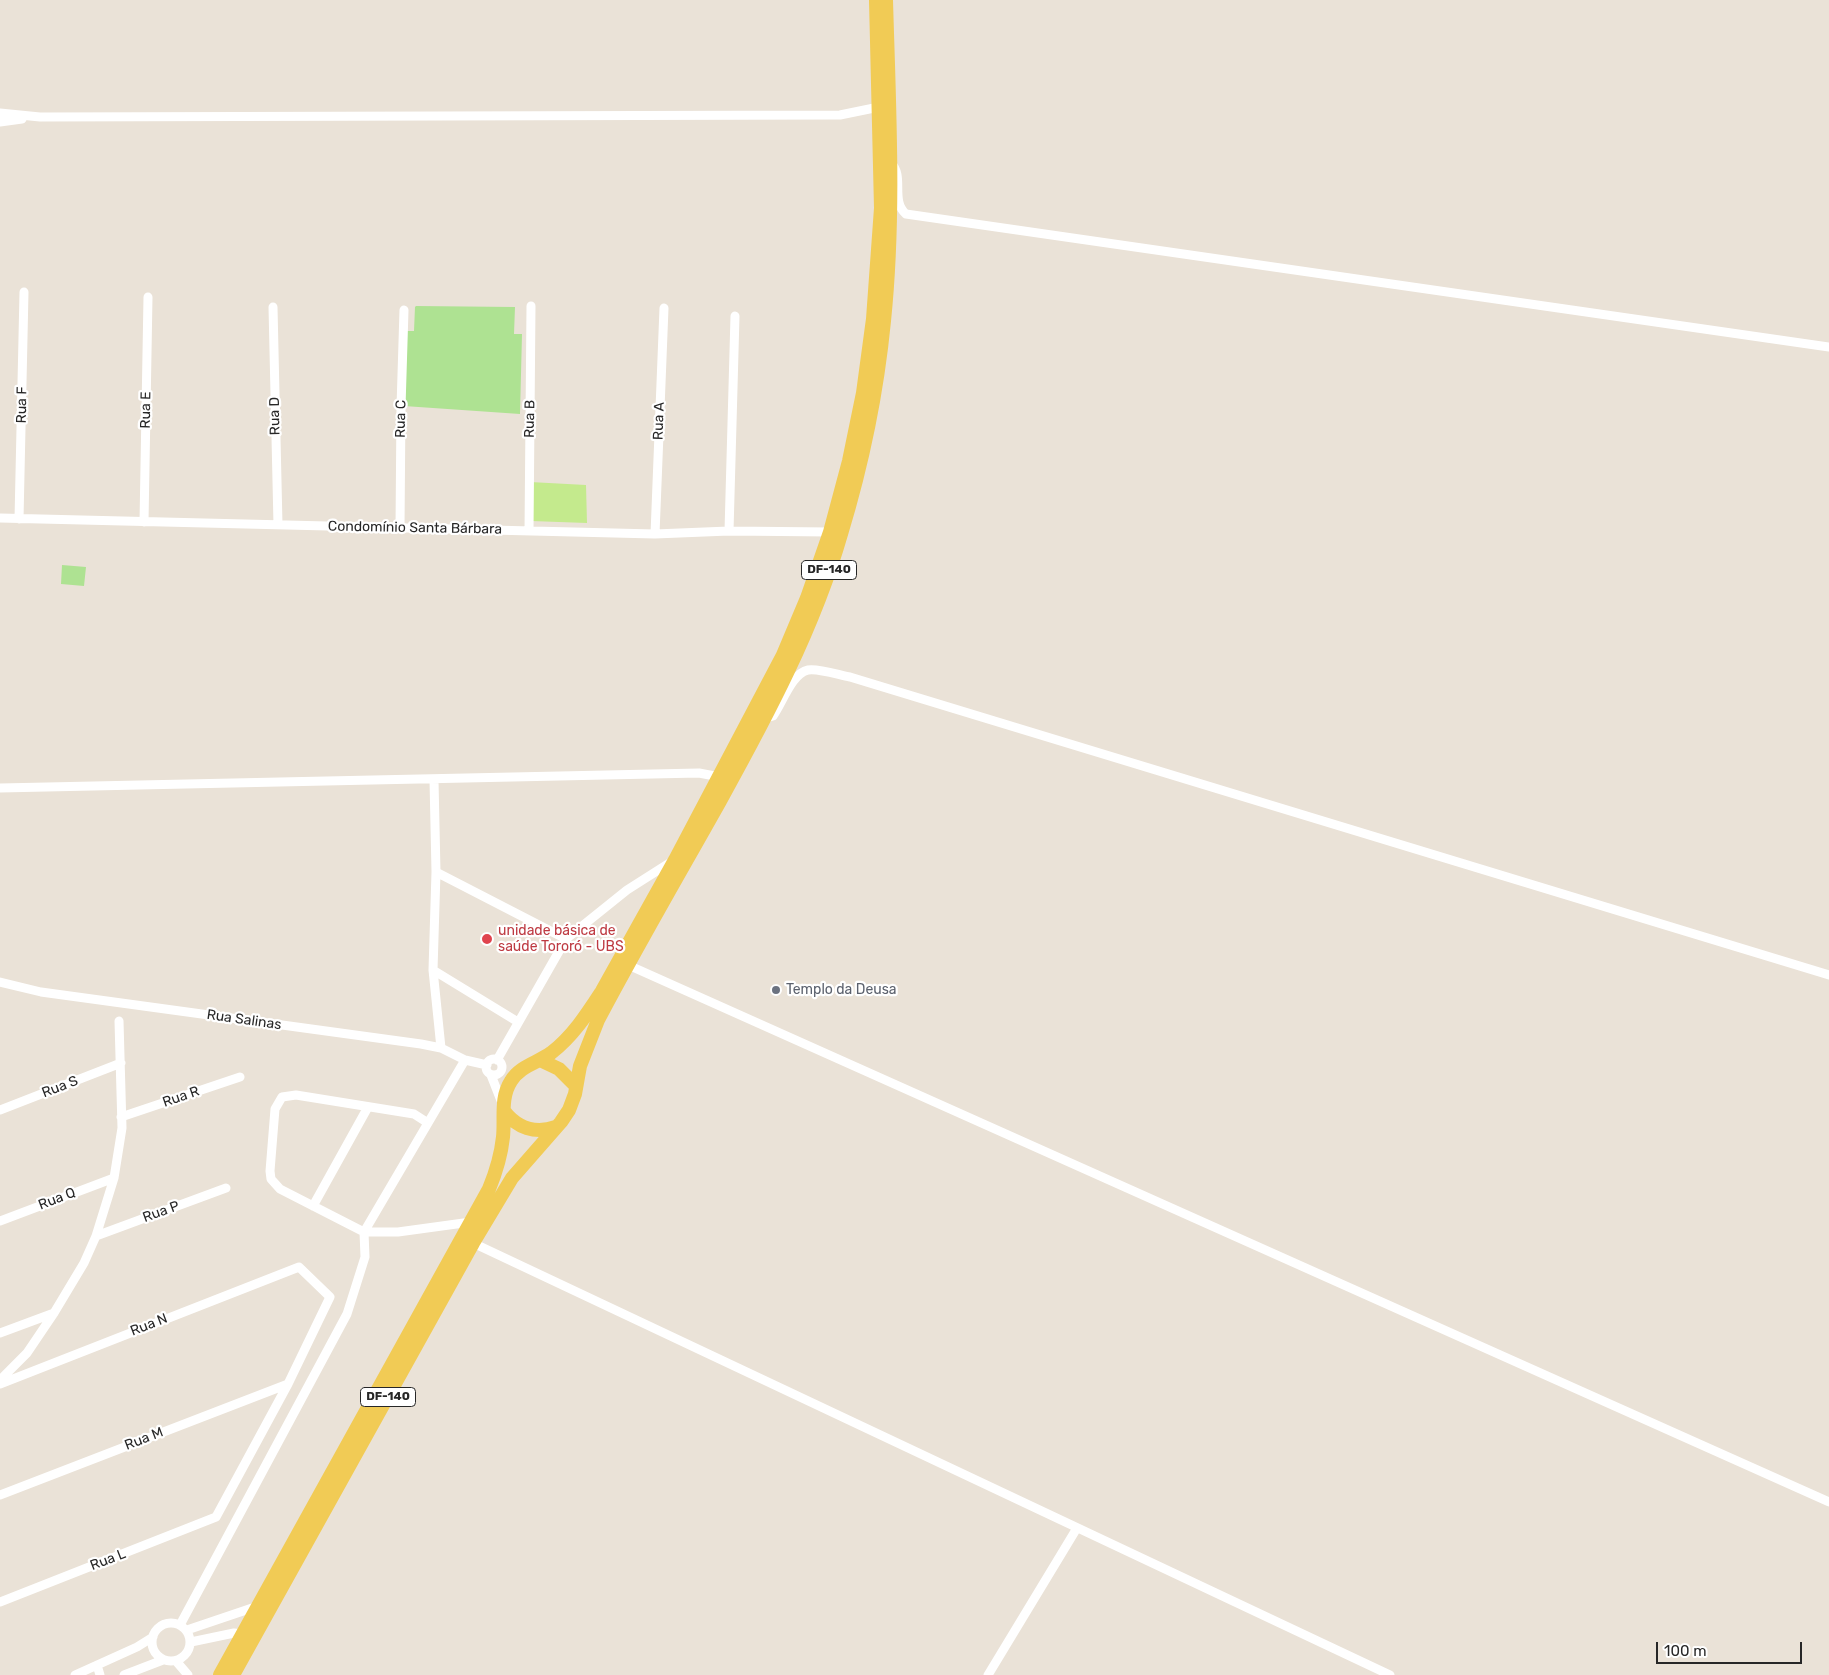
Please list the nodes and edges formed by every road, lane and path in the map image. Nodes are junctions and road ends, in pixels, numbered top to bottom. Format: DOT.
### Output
graph roads {
  1 [pos="876,0"];
  2 [pos="886,0"];
  3 [pos="879,107"];
  4 [pos="0,113"];
  5 [pos="40,117"];
  6 [pos="0,122"];
  7 [pos="891,162"];
  8 [pos="24,292"];
  9 [pos="148,297"];
  10 [pos="531,306"];
  11 [pos="273,307"];
  12 [pos="664,308"];
  13 [pos="404,310"];
  14 [pos="735,316"];
  15 [pos="1829,347"];
  16 [pos="0,518"];
  17 [pos="20,519"];
  18 [pos="144,522"];
  19 [pos="278,525"];
  20 [pos="400,528"];
  21 [pos="528,531"];
  22 [pos="729,531"];
  23 [pos="830,532"];
  24 [pos="655,534"];
  25 [pos="766,718"];
  26 [pos="720,777"];
  27 [pos="434,780"];
  28 [pos="0,788"];
  29 [pos="675,860"];
  30 [pos="436,872"];
  31 [pos="566,939"];
  32 [pos="628,965"];
  33 [pos="433,970"];
  34 [pos="1829,975"];
  35 [pos="0,982"];
  36 [pos="119,1021"];
  37 [pos="518,1022"];
  38 [pos="441,1048"];
  39 [pos="465,1060"];
  40 [pos="540,1060"];
  41 [pos="500,1062"];
  42 [pos="121,1063"];
  43 [pos="487,1064"];
  44 [pos="526,1066"];
  45 [pos="491,1075"];
  46 [pos="240,1077"];
  47 [pos="576,1086"];
  48 [pos="368,1107"];
  49 [pos="0,1110"];
  50 [pos="504,1111"];
  51 [pos="121,1117"];
  52 [pos="428,1122"];
  53 [pos="556,1127"];
  54 [pos="114,1178"];
  55 [pos="226,1188"];
  56 [pos="313,1206"];
  57 [pos="0,1221"];
  58 [pos="471,1222"];
  59 [pos="364,1232"];
  60 [pos="96,1236"];
  61 [pos="474,1242"];
  62 [pos="54,1313"];
  63 [pos="0,1332"];
  64 [pos="0,1380"];
  65 [pos="0,1384"];
  66 [pos="288,1384"];
  67 [pos="0,1495"];
  68 [pos="1829,1502"];
  69 [pos="1077,1528"];
  70 [pos="0,1602"];
  71 [pos="258,1606"];
  72 [pos="183,1628"];
  73 [pos="243,1634"];
  74 [pos="153,1637"];
  75 [pos="191,1642"];
  76 [pos="163,1660"];
  77 [pos="176,1661"];
  78 [pos="97,1665"];
  79 [pos="140,1672"];
  80 [pos="75,1675"];
  81 [pos="100,1675"];
  82 [pos="124,1675"];
  83 [pos="188,1675"];
  84 [pos="220,1675"];
  85 [pos="233,1675"];
  86 [pos="988,1675"];
  87 [pos="1390,1675"];
  1 -- 3 [label="main road, DF-140"];
  2 -- 7 [label="main road, DF-140"];
  3 -- 5 [label="street"];
  3 -- 23 [label="main road, DF-140"];
  4 -- 5 [label="street"];
  5 -- 6 [label="street"];
  7 -- 15 [label="street"];
  7 -- 25 [label="main road, DF-140"];
  8 -- 17 [label="street, Rua F"];
  9 -- 18 [label="street, Rua E"];
  10 -- 21 [label="street, Rua B"];
  11 -- 19 [label="street, Rua D"];
  12 -- 24 [label="street, Rua A"];
  13 -- 20 [label="street, Rua C"];
  14 -- 22 [label="street"];
  16 -- 17 [label="street, Condomínio Santa Bárbara"];
  17 -- 18 [label="street, Condomínio Santa Bárbara"];
  18 -- 19 [label="street, Condomínio Santa Bárbara"];
  19 -- 20 [label="street, Condomínio Santa Bárbara"];
  20 -- 21 [label="street, Condomínio Santa Bárbara"];
  21 -- 24 [label="street, Condomínio Santa Bárbara"];
  22 -- 23 [label="street, Condomínio Santa Bárbara"];
  22 -- 24 [label="street, Condomínio Santa Bárbara"];
  23 -- 26 [label="main road, DF-140"];
  25 -- 32 [label="main road, DF-140"];
  25 -- 34 [label="street"];
  26 -- 27 [label="street"];
  26 -- 29 [label="main road, DF-140"];
  27 -- 28 [label="street"];
  27 -- 30 [label="street"];
  29 -- 31 [label="street"];
  29 -- 40 [label="main road, DF-140"];
  30 -- 31 [label="street"];
  30 -- 33 [label="street"];
  31 -- 37 [label="street"];
  32 -- 47 [label="main road, DF-140"];
  32 -- 68 [label="street"];
  33 -- 37 [label="street"];
  33 -- 38 [label="street"];
  35 -- 38 [label="street, Rua Salinas"];
  36 -- 42 [label="street"];
  37 -- 41 [label="street"];
  38 -- 39 [label="street, Rua Salinas"];
  39 -- 43 [label="street, Rua Salinas"];
  39 -- 52 [label="street"];
  40 -- 44 [label="main road, DF-140"];
  40 -- 47 [label="main road"];
  41 -- 43 [label="street"];
  41 -- 44 [label="street"];
  41 -- 45 [label="street"];
  42 -- 49 [label="street, Rua S"];
  42 -- 51 [label="street"];
  43 -- 45 [label="street"];
  44 -- 50 [label="main road, DF-140"];
  45 -- 50 [label="street"];
  46 -- 51 [label="street, Rua R"];
  47 -- 53 [label="main road, DF-140"];
  48 -- 52 [label="street"];
  48 -- 56 [label="street"];
  48 -- 56 [label="street"];
  50 -- 53 [label="main road"];
  50 -- 58 [label="main road, DF-140"];
  51 -- 54 [label="street"];
  52 -- 59 [label="street"];
  53 -- 61 [label="main road, DF-140"];
  54 -- 57 [label="street, Rua Q"];
  54 -- 60 [label="street"];
  55 -- 60 [label="street, Rua P"];
  56 -- 59 [label="street"];
  58 -- 59 [label="street"];
  58 -- 71 [label="main road, DF-140"];
  59 -- 72 [label="street"];
  60 -- 62 [label="street"];
  61 -- 69 [label="street"];
  61 -- 85 [label="main road, DF-140"];
  62 -- 63 [label="street"];
  62 -- 64 [label="street"];
  65 -- 66 [label="street, Rua N"];
  66 -- 67 [label="street, Rua M"];
  66 -- 70 [label="street, Rua L"];
  69 -- 86 [label="street"];
  69 -- 87 [label="street"];
  71 -- 72 [label="street"];
  71 -- 73 [label="main road, DF-140"];
  72 -- 74 [label="street"];
  72 -- 75 [label="street"];
  73 -- 75 [label="street"];
  73 -- 84 [label="main road, DF-140"];
  74 -- 76 [label="street"];
  74 -- 78 [label="street"];
  75 -- 77 [label="street"];
  76 -- 77 [label="street"];
  76 -- 79 [label="street"];
  77 -- 83 [label="street"];
  78 -- 80 [label="street"];
  78 -- 81 [label="street"];
  79 -- 82 [label="street"];
}
